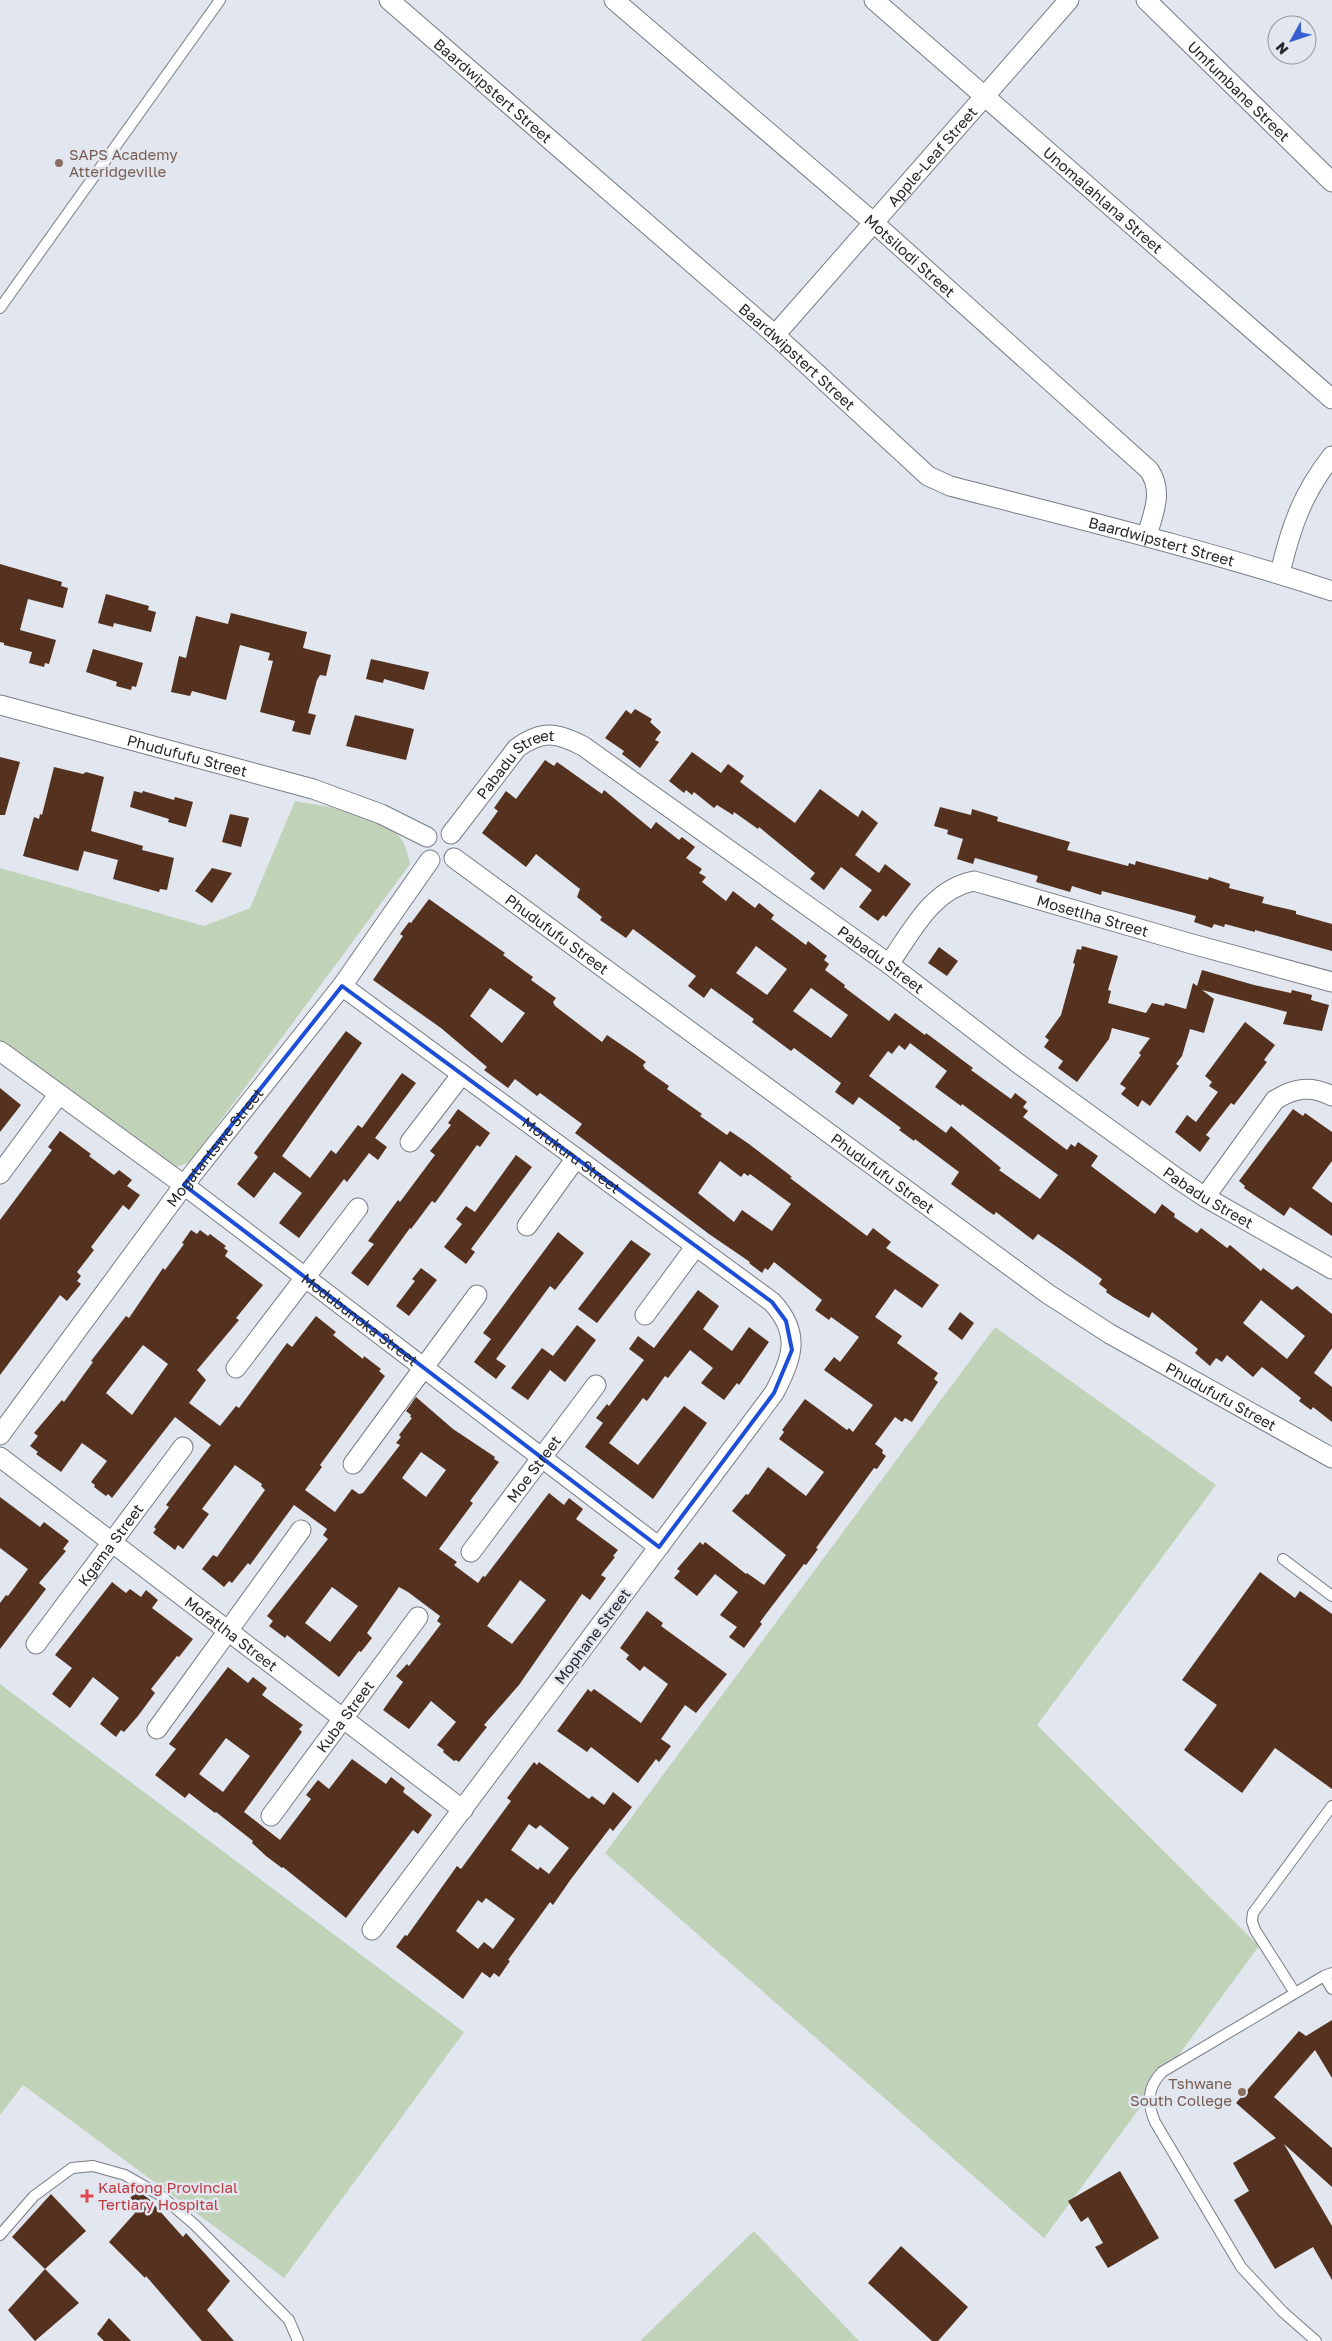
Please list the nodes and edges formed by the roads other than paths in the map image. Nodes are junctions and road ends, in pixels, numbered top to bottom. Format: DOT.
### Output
graph roads {
  1 [pos="220,0"];
  2 [pos="389,0"];
  3 [pos="614,0"];
  4 [pos="874,0"];
  5 [pos="1069,0"];
  6 [pos="1146,0"];
  7 [pos="985,96"];
  8 [pos="1332,182"];
  9 [pos="873,222"];
  10 [pos="0,308"];
  11 [pos="775,335"];
  12 [pos="1332,399"];
  13 [pos="1332,456"];
  14 [pos="1147,536"];
  15 [pos="1280,574"];
  16 [pos="1332,590"];
  17 [pos="0,705"];
  18 [pos="451,834"];
  19 [pos="426,837"];
  20 [pos="454,858"];
  21 [pos="430,860"];
  22 [pos="889,964"];
  23 [pos="1332,982"];
  24 [pos="342,986"];
  25 [pos="0,1051"];
  26 [pos="462,1074"];
  27 [pos="59,1094"];
  28 [pos="1332,1096"];
  29 [pos="410,1142"];
  30 [pos="576,1158"];
  31 [pos="0,1174"];
  32 [pos="184,1185"];
  33 [pos="1205,1197"];
  34 [pos="358,1208"];
  35 [pos="527,1226"];
  36 [pos="696,1246"];
  37 [pos="1332,1269"];
  38 [pos="305,1278"];
  39 [pos="477,1295"];
  40 [pos="645,1315"];
  41 [pos="791,1334"];
  42 [pos="236,1368"];
  43 [pos="423,1368"];
  44 [pos="596,1385"];
  45 [pos="0,1435"];
  46 [pos="183,1447"];
  47 [pos="0,1457"];
  48 [pos="542,1458"];
  49 [pos="1332,1458"];
  50 [pos="353,1464"];
  51 [pos="301,1530"];
  52 [pos="111,1542"];
  53 [pos="659,1547"];
  54 [pos="471,1552"];
  55 [pos="1283,1560"];
  56 [pos="1332,1596"];
  57 [pos="418,1616"];
  58 [pos="227,1630"];
  59 [pos="36,1644"];
  60 [pos="342,1718"];
  61 [pos="157,1729"];
  62 [pos="1332,1806"];
  63 [pos="462,1810"];
  64 [pos="271,1816"];
  65 [pos="372,1930"];
  66 [pos="1328,1974"];
  67 [pos="1332,1989"];
  68 [pos="1295,1993"];
  69 [pos="0,2235"];
  70 [pos="298,2341"];
  71 [pos="1316,2341"];
  1 -- 10 [label="lane"];
  2 -- 11 [label="street, Baardwipstert Street"];
  3 -- 9 [label="street, Motsilodi Street"];
  4 -- 7 [label="street, Unomalahlana Street"];
  5 -- 7 [label="street, Apple-Leaf Street"];
  6 -- 8 [label="street, Umfumbane Street"];
  7 -- 9 [label="street, Apple-Leaf Street"];
  7 -- 12 [label="street, Unomalahlana Street"];
  9 -- 11 [label="street, Apple-Leaf Street"];
  9 -- 14 [label="street, Motsilodi Street"];
  11 -- 14 [label="street, Baardwipstert Street"];
  13 -- 15 [label="street"];
  14 -- 15 [label="street, Baardwipstert Street"];
  15 -- 16 [label="street, Baardwipstert Street"];
  17 -- 19 [label="street, Phudufufu Street"];
  18 -- 19 [label="street"];
  18 -- 20 [label="street"];
  18 -- 22 [label="street, Pabadu Street"];
  19 -- 21 [label="street"];
  20 -- 21 [label="street"];
  20 -- 49 [label="street, Phudufufu Street"];
  21 -- 24 [label="street, Mogatantswe Street"];
  22 -- 23 [label="street, Mosetlha Street"];
  22 -- 33 [label="street, Pabadu Street"];
  24 -- 26 [label="street, Morukuru Street"];
  24 -- 32 [label="street, Mogatantswe Street"];
  25 -- 27 [label="street, Modubunoka Street"];
  26 -- 29 [label="street"];
  26 -- 30 [label="street, Morukuru Street"];
  27 -- 31 [label="street"];
  27 -- 32 [label="street, Modubunoka Street"];
  28 -- 33 [label="street"];
  30 -- 35 [label="street"];
  30 -- 36 [label="street, Morukuru Street"];
  32 -- 38 [label="street, Modubunoka Street"];
  32 -- 45 [label="street, Mogatantswe Street"];
  33 -- 37 [label="street, Pabadu Street"];
  34 -- 38 [label="street"];
  36 -- 40 [label="street"];
  36 -- 41 [label="street, Morukuru Street"];
  38 -- 42 [label="street"];
  38 -- 43 [label="street, Modubunoka Street"];
  39 -- 43 [label="street"];
  41 -- 53 [label="street, Mophane Street"];
  43 -- 48 [label="street, Modubunoka Street"];
  43 -- 50 [label="street"];
  44 -- 48 [label="street, Moe Street"];
  46 -- 52 [label="street, Kgama Street"];
  47 -- 52 [label="street, Mofatlha Street"];
  48 -- 53 [label="street, Modubunoka Street"];
  48 -- 54 [label="street, Moe Street"];
  51 -- 58 [label="street"];
  52 -- 58 [label="street, Mofatlha Street"];
  52 -- 59 [label="street, Kgama Street"];
  53 -- 63 [label="street, Mophane Street"];
  55 -- 56 [label="lane"];
  57 -- 60 [label="street, Kuba Street"];
  58 -- 60 [label="street, Mofatlha Street"];
  58 -- 61 [label="street"];
  60 -- 63 [label="street, Mofatlha Street"];
  60 -- 64 [label="street, Kuba Street"];
  62 -- 68 [label="lane"];
  63 -- 65 [label="street, Mophane Street"];
  66 -- 67 [label="lane"];
  66 -- 68 [label="lane"];
  68 -- 71 [label="lane"];
  69 -- 70 [label="lane"];
}
